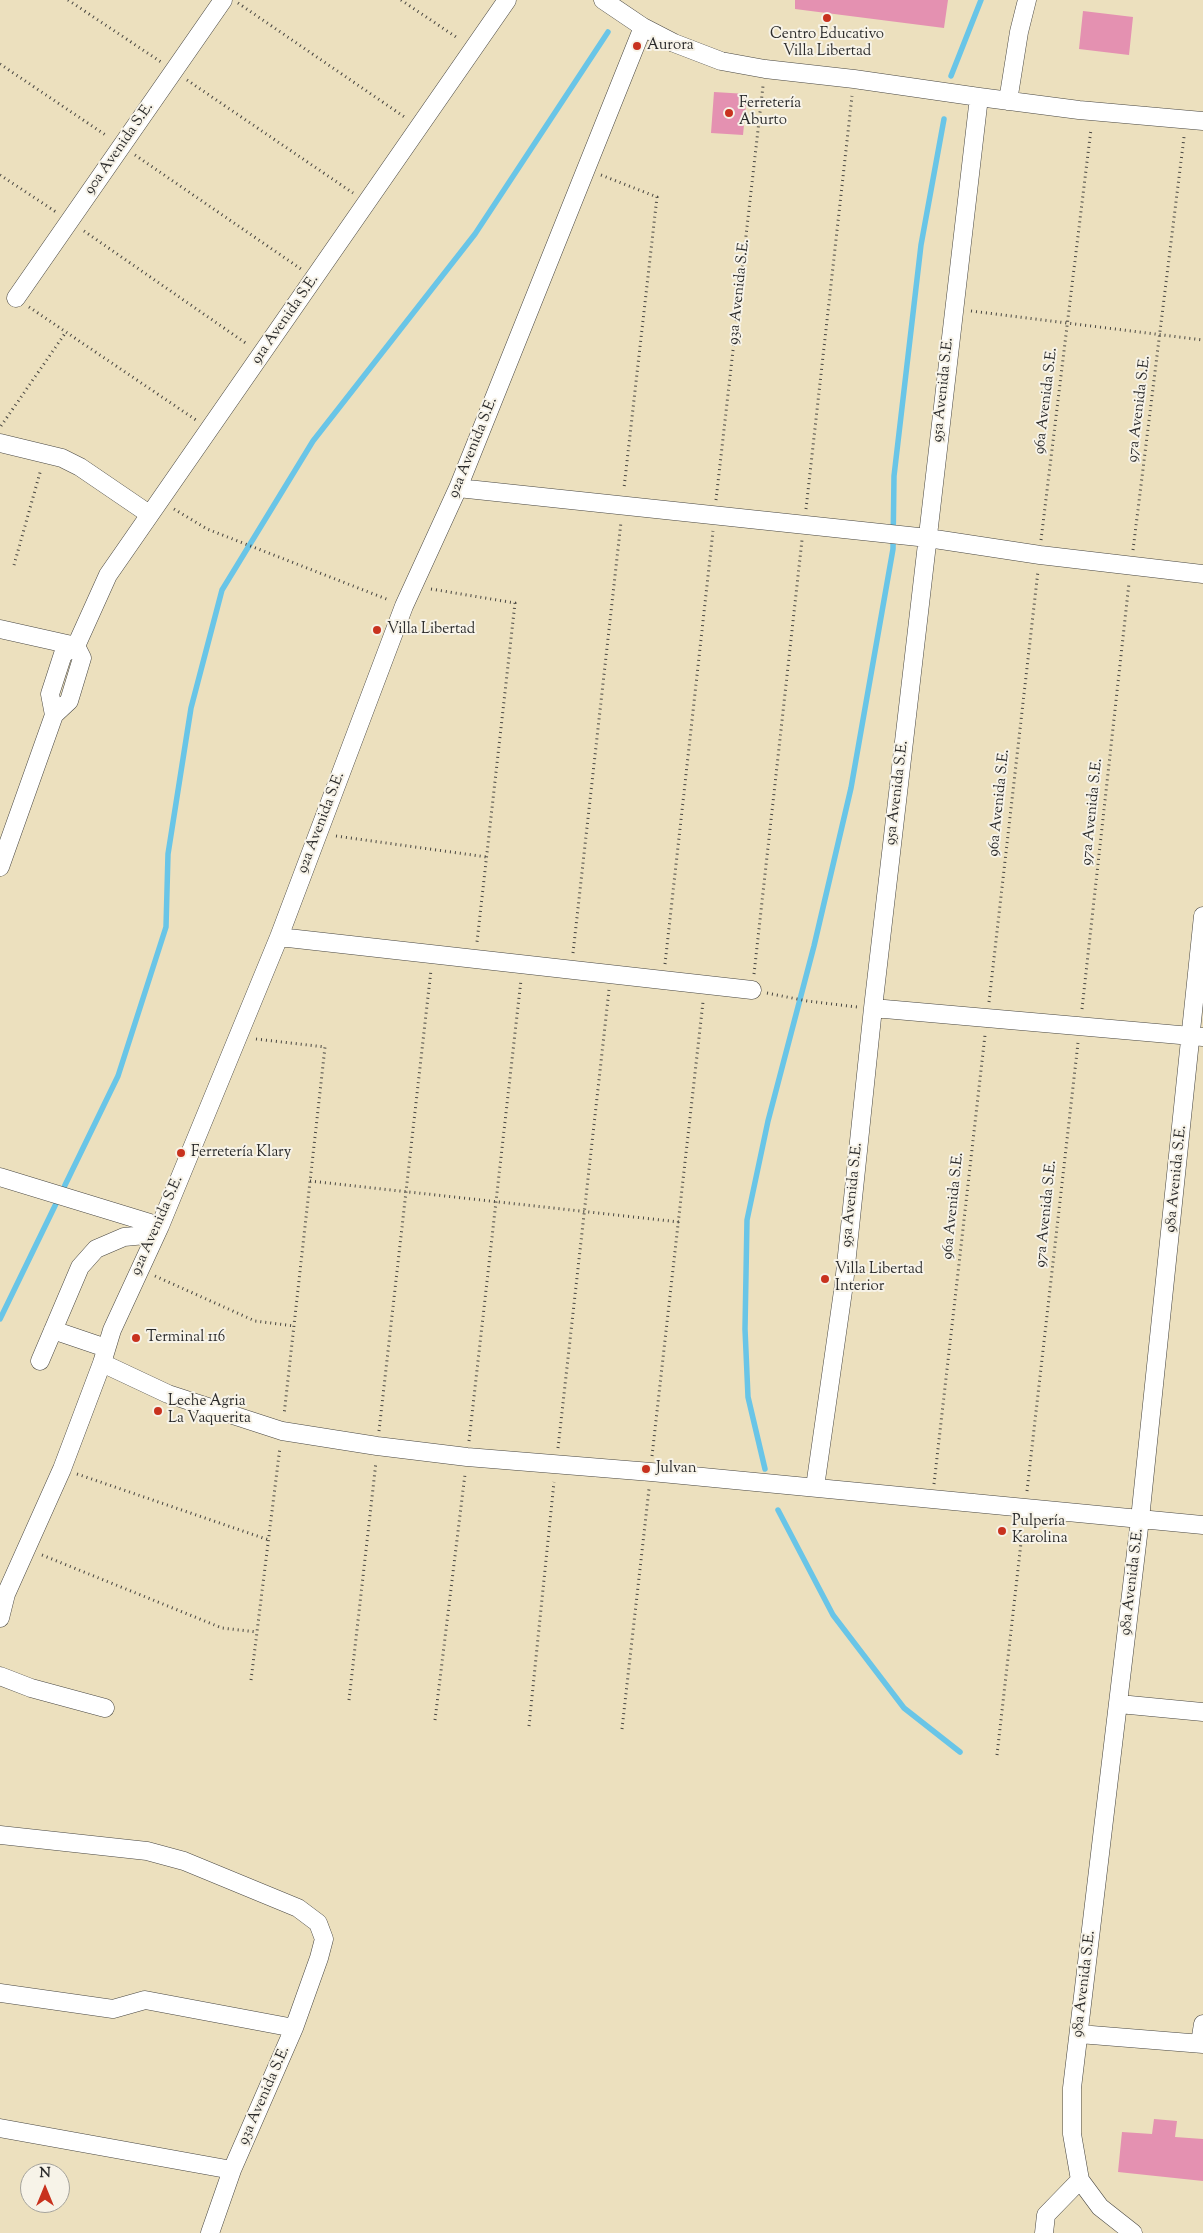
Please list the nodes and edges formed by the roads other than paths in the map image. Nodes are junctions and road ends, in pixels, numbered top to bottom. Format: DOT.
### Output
graph roads {
  1 [pos="223,0"];
  2 [pos="507,0"];
  3 [pos="603,0"];
  4 [pos="1028,0"];
  5 [pos="644,27"];
  6 [pos="979,97"];
  7 [pos="1008,101"];
  8 [pos="1195,120"];
  9 [pos="16,298"];
  10 [pos="0,443"];
  11 [pos="458,488"];
  12 [pos="154,507"];
  13 [pos="928,538"];
  14 [pos="1203,574"];
  15 [pos="0,628"];
  16 [pos="76,646"];
  17 [pos="0,867"];
  18 [pos="1203,916"];
  19 [pos="279,938"];
  20 [pos="752,990"];
  21 [pos="873,1008"];
  22 [pos="1198,1037"];
  23 [pos="0,1177"];
  24 [pos="158,1230"];
  25 [pos="53,1330"];
  26 [pos="104,1356"];
  27 [pos="40,1361"];
  28 [pos="815,1488"];
  29 [pos="1140,1519"];
  30 [pos="1203,1525"];
  31 [pos="0,1618"];
  32 [pos="0,1676"];
  33 [pos="1119,1704"];
  34 [pos="105,1708"];
  35 [pos="1203,1712"];
  36 [pos="0,1834"];
  37 [pos="0,1993"];
  38 [pos="1203,2024"];
  39 [pos="294,2028"];
  40 [pos="1080,2034"];
  41 [pos="1202,2043"];
  42 [pos="0,2128"];
  43 [pos="232,2170"];
  44 [pos="1080,2180"];
  45 [pos="210,2233"];
  46 [pos="1044,2233"];
  47 [pos="1133,2233"];
  1 -- 9 [label="street, 90a Avenida S.E."];
  2 -- 12 [label="street, 91a Avenida S.E."];
  3 -- 5 [label="street"];
  4 -- 7 [label="street"];
  5 -- 6 [label="street"];
  5 -- 11 [label="street, 92a Avenida S.E."];
  6 -- 7 [label="street"];
  6 -- 13 [label="street, 95a Avenida S.E."];
  7 -- 8 [label="street"];
  10 -- 12 [label="street"];
  11 -- 13 [label="street"];
  11 -- 19 [label="street, 92a Avenida S.E."];
  12 -- 16 [label="street, 91a Avenida S.E."];
  13 -- 14 [label="street"];
  13 -- 21 [label="street, 95a Avenida S.E."];
  15 -- 16 [label="street"];
  16 -- 17 [label="street, 91a Avenida S.E."];
  18 -- 22 [label="street, 98a Avenida S.E."];
  19 -- 20 [label="street"];
  19 -- 24 [label="street, 92a Avenida S.E."];
  21 -- 22 [label="street"];
  21 -- 28 [label="street, 95a Avenida S.E."];
  22 -- 29 [label="street, 98a Avenida S.E."];
  23 -- 24 [label="street"];
  24 -- 25 [label="street"];
  24 -- 26 [label="street, 92a Avenida S.E."];
  25 -- 26 [label="street"];
  25 -- 27 [label="street"];
  26 -- 28 [label="street"];
  26 -- 31 [label="street, 92a Avenida S.E."];
  28 -- 29 [label="street"];
  29 -- 30 [label="street"];
  29 -- 33 [label="street, 98a Avenida S.E."];
  32 -- 34 [label="street"];
  33 -- 35 [label="street"];
  33 -- 40 [label="street, 98a Avenida S.E."];
  36 -- 39 [label="street, 93a Avenida S.E."];
  37 -- 39 [label="street"];
  38 -- 41 [label="street"];
  39 -- 43 [label="street, 93a Avenida S.E."];
  40 -- 41 [label="street"];
  40 -- 44 [label="street, 98a Avenida S.E."];
  42 -- 43 [label="street"];
  43 -- 45 [label="street, 93a Avenida S.E."];
  44 -- 46 [label="street"];
  44 -- 47 [label="street"];
}
